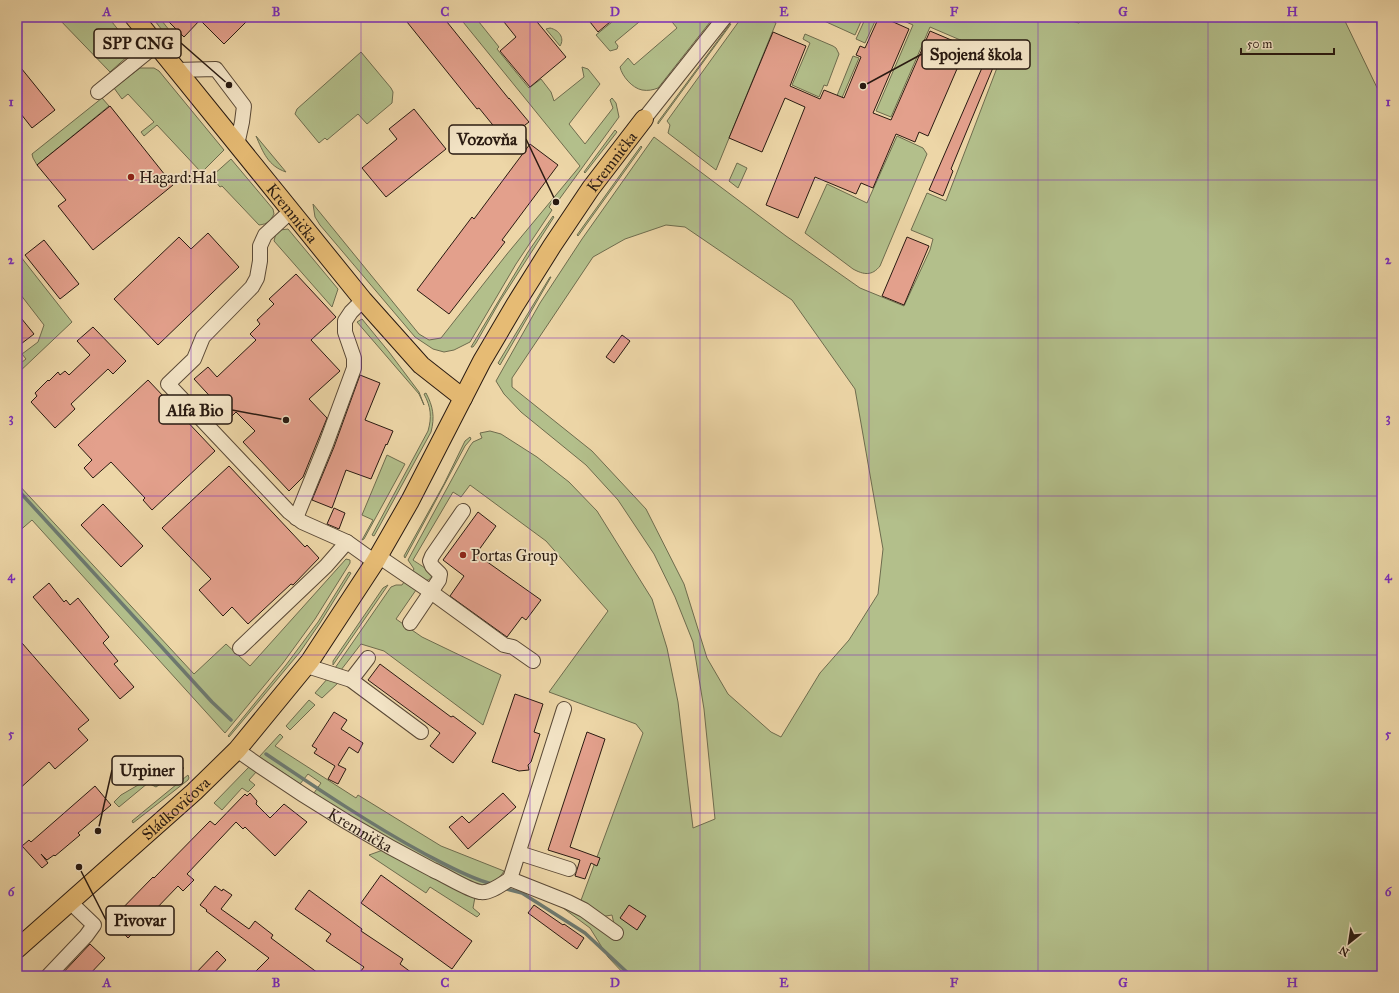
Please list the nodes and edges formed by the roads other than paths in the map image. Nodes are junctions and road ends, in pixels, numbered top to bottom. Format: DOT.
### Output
graph roads {
  1 [pos="725,17"];
  2 [pos="135,18"];
  3 [pos="156,45"];
  4 [pos="176,70"];
  5 [pos="98,92"];
  6 [pos="644,119"];
  7 [pos="238,145"];
  8 [pos="291,211"];
  9 [pos="363,300"];
  10 [pos="463,398"];
  11 [pos="463,511"];
  12 [pos="296,518"];
  13 [pos="345,541"];
  14 [pos="376,559"];
  15 [pos="431,592"];
  16 [pos="410,623"];
  17 [pos="240,648"];
  18 [pos="368,658"];
  19 [pos="533,661"];
  20 [pos="307,666"];
  21 [pos="351,680"];
  22 [pos="274,707"];
  23 [pos="564,708"];
  24 [pos="421,732"];
  25 [pos="237,750"];
  26 [pos="519,853"];
  27 [pos="569,869"];
  28 [pos="510,880"];
  29 [pos="70,902"];
  30 [pos="616,933"];
  31 [pos="17,949"];
  32 [pos="48,976"];
  1 -- 6 [label="street, Kremnička"];
  2 -- 3 [label="main road, Kremnička"];
  3 -- 4 [label="main road, Kremnička"];
  3 -- 5 [label="street"];
  4 -- 7 [label="main road, Kremnička"];
  4 -- 7 [label="street"];
  6 -- 10 [label="main road, Kremnička"];
  7 -- 8 [label="main road, Kremnička"];
  8 -- 9 [label="main road, Kremnička"];
  8 -- 12 [label="street"];
  9 -- 10 [label="main road, Kremnička"];
  9 -- 12 [label="street"];
  10 -- 14 [label="main road, Kremnička"];
  11 -- 15 [label="street"];
  12 -- 13 [label="street"];
  13 -- 14 [label="street"];
  13 -- 17 [label="street"];
  14 -- 15 [label="street"];
  14 -- 20 [label="main road, Kremnička"];
  15 -- 16 [label="street"];
  15 -- 19 [label="street"];
  18 -- 21 [label="street"];
  20 -- 21 [label="street"];
  20 -- 22 [label="main road, Kremnička"];
  21 -- 24 [label="street"];
  22 -- 25 [label="main road, Sládkovičova"];
  23 -- 26 [label="street"];
  25 -- 28 [label="street, Kremnička"];
  25 -- 29 [label="main road, Sládkovičova"];
  26 -- 27 [label="street"];
  26 -- 28 [label="street"];
  28 -- 30 [label="street"];
  29 -- 31 [label="main road, Sládkovičova"];
  29 -- 32 [label="street"];
}
